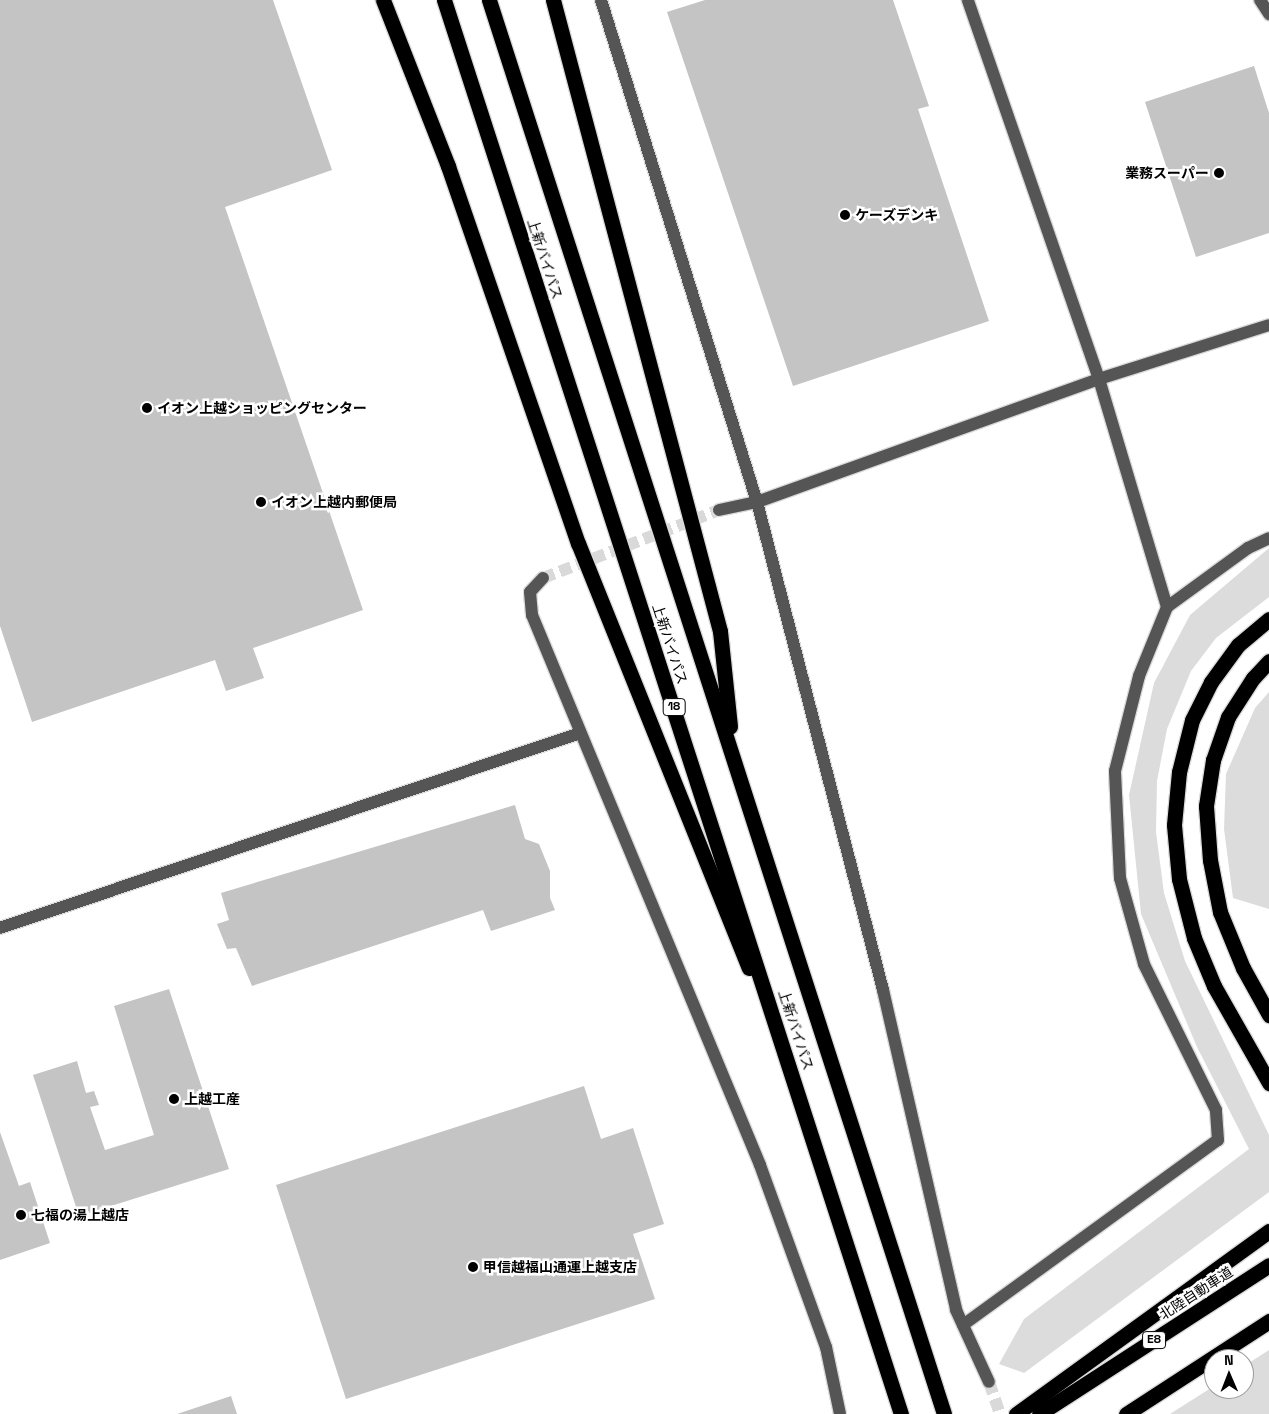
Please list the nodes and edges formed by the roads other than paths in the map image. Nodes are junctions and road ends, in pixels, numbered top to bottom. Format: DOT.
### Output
graph roads {
  1 [pos="383,0"];
  2 [pos="444,0"];
  3 [pos="490,0"];
  4 [pos="553,0"];
  5 [pos="601,0"];
  6 [pos="968,0"];
  7 [pos="1260,0"];
  8 [pos="1269,14"];
  9 [pos="1269,325"];
  10 [pos="1099,379"];
  11 [pos="757,502"];
  12 [pos="719,510"];
  13 [pos="1269,538"];
  14 [pos="543,578"];
  15 [pos="1167,607"];
  16 [pos="1269,619"];
  17 [pos="1269,661"];
  18 [pos="580,733"];
  19 [pos="733,758"];
  20 [pos="0,928"];
  21 [pos="1269,1015"];
  22 [pos="1269,1082"];
  23 [pos="800,1095"];
  24 [pos="1268,1232"];
  25 [pos="1269,1265"];
  26 [pos="1269,1321"];
  27 [pos="963,1325"];
  28 [pos="989,1382"];
  29 [pos="1027,1411"];
  30 [pos="840,1414"];
  31 [pos="901,1414"];
  32 [pos="944,1414"];
  33 [pos="1126,1414"];
  1 -- 23 [label="highway"];
  2 -- 23 [label="highway, 上新バイパス / 18"];
  3 -- 19 [label="highway, 上新バイパス"];
  4 -- 19 [label="highway"];
  5 -- 11 [label="street"];
  6 -- 10 [label="street"];
  7 -- 8 [label="street"];
  9 -- 10 [label="street"];
  10 -- 11 [label="street"];
  10 -- 15 [label="street"];
  11 -- 12 [label="street"];
  11 -- 27 [label="street"];
  13 -- 15 [label="street"];
  14 -- 18 [label="street"];
  15 -- 27 [label="street"];
  16 -- 22 [label="highway"];
  17 -- 21 [label="highway"];
  18 -- 20 [label="street"];
  18 -- 30 [label="street"];
  19 -- 32 [label="highway, 上新バイパス"];
  23 -- 31 [label="highway, 上新バイパス / 18"];
  24 -- 29 [label="highway"];
  25 -- 29 [label="highway, 北陸自動車道 / E8"];
  26 -- 33 [label="highway"];
  27 -- 28 [label="street"];
}
